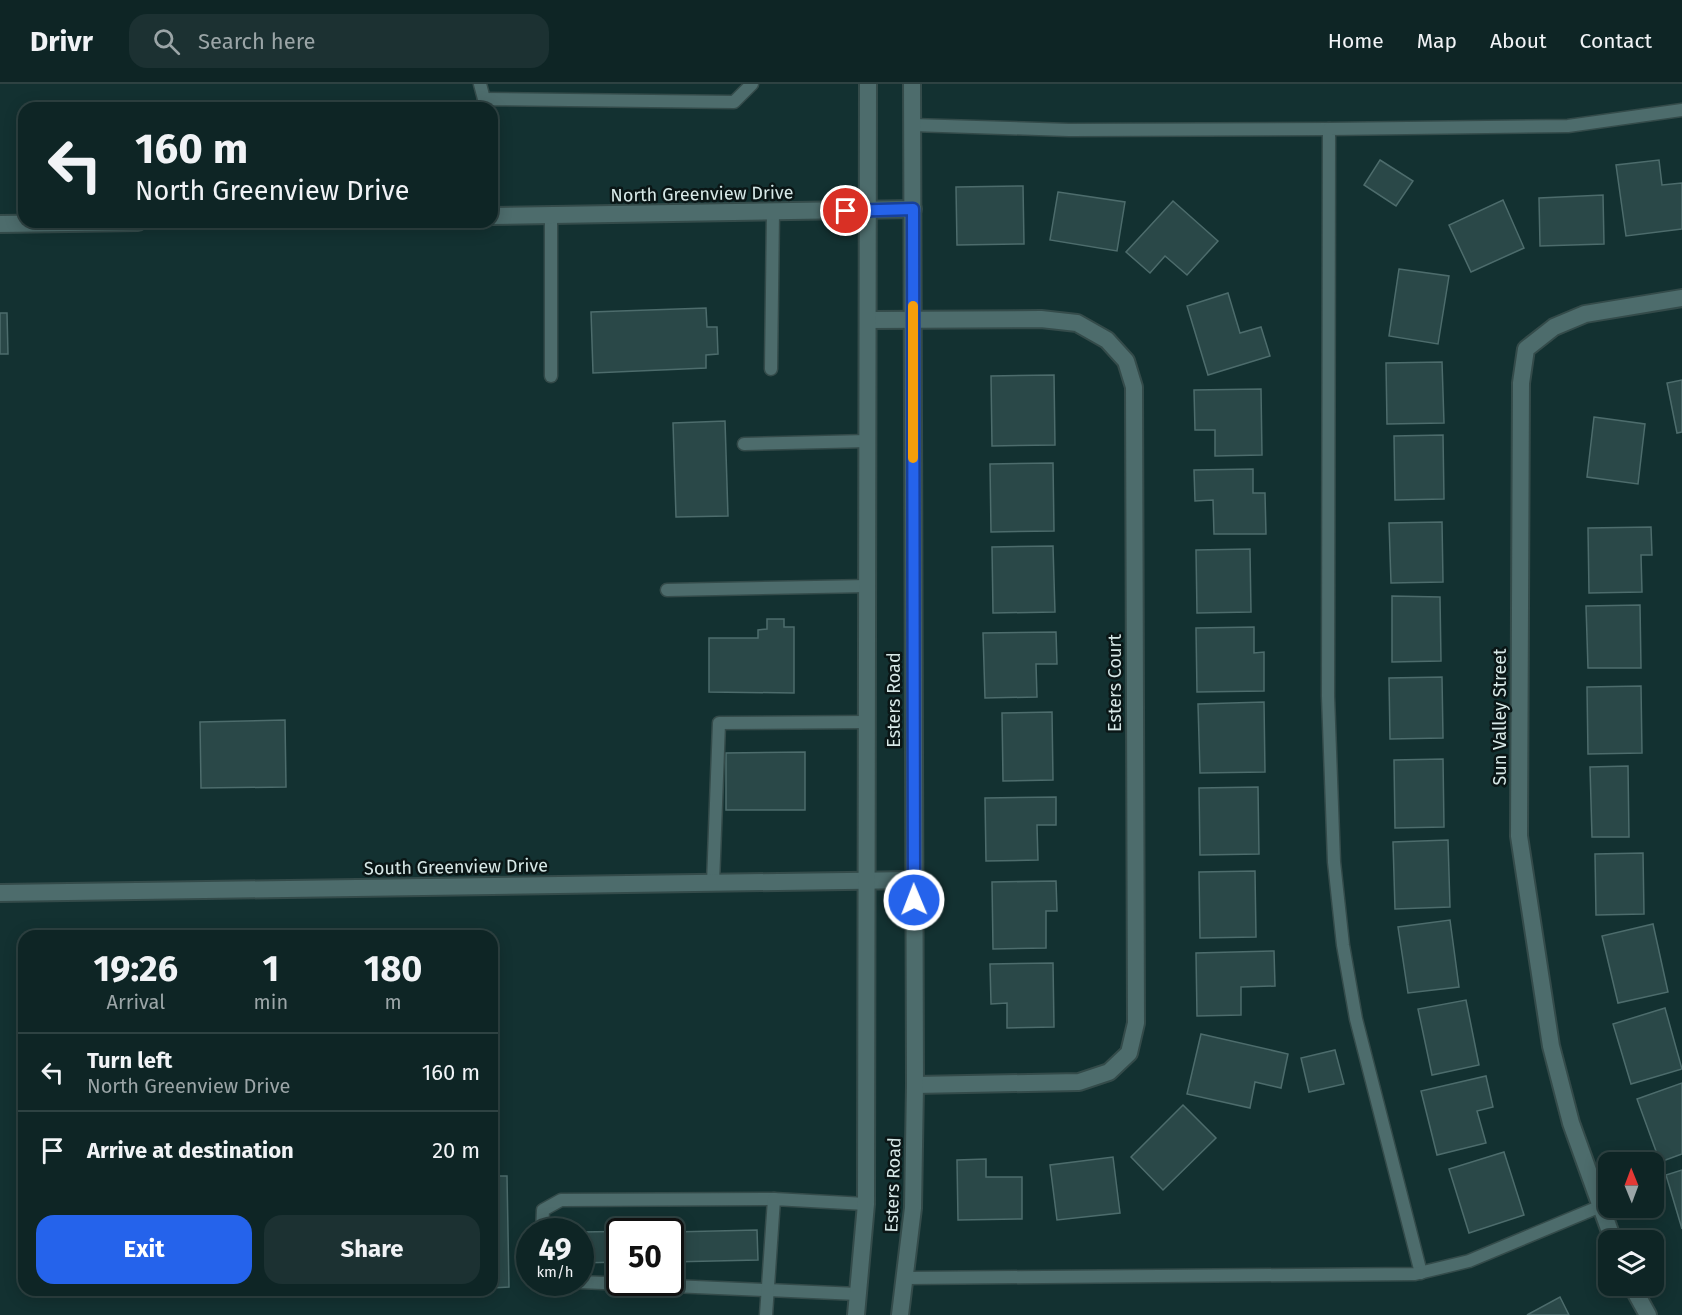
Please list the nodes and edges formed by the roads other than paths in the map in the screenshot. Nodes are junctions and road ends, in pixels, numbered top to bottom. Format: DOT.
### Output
graph roads {
  1 [pos="480,84"];
  2 [pos="752,84"];
  3 [pos="868,84"];
  4 [pos="912,84"];
  5 [pos="484,102"];
  6 [pos="498,103"];
  7 [pos="1682,110"];
  8 [pos="912,125"];
  9 [pos="1329,129"];
  10 [pos="913,209"];
  11 [pos="869,211"];
  12 [pos="773,212"];
  13 [pos="498,216"];
  14 [pos="550,216"];
  15 [pos="0,224"];
  16 [pos="18,224"];
  17 [pos="1682,298"];
  18 [pos="913,317"];
  19 [pos="869,320"];
  20 [pos="771,369"];
  21 [pos="551,376"];
  22 [pos="868,441"];
  23 [pos="744,444"];
  24 [pos="868,586"];
  25 [pos="667,590"];
  26 [pos="867,722"];
  27 [pos="914,880"];
  28 [pos="867,881"];
  29 [pos="713,883"];
  30 [pos="0,893"];
  31 [pos="915,1084"];
  32 [pos="774,1199"];
  33 [pos="1598,1200"];
  34 [pos="866,1204"];
  35 [pos="1598,1207"];
  36 [pos="543,1218"];
  37 [pos="1420,1273"];
  38 [pos="906,1278"];
  39 [pos="594,1283"];
  40 [pos="768,1290"];
  41 [pos="858,1294"];
  42 [pos="1638,1296"];
  43 [pos="766,1315"];
  44 [pos="856,1315"];
  45 [pos="900,1315"];
  46 [pos="1648,1315"];
  1 -- 5 [label="lane"];
  2 -- 6 [label="lane"];
  3 -- 11 [label="street, Esters Road"];
  4 -- 8 [label="street, Esters Road"];
  7 -- 9 [label="lane"];
  8 -- 9 [label="lane"];
  8 -- 10 [label="street, Esters Road"];
  9 -- 37 [label="lane"];
  10 -- 11 [label="street, North Greenview Drive"];
  10 -- 18 [label="street, Esters Road"];
  11 -- 12 [label="street, North Greenview Drive"];
  11 -- 19 [label="street, Esters Road"];
  12 -- 14 [label="street, North Greenview Drive"];
  12 -- 20 [label="lane"];
  13 -- 14 [label="street, North Greenview Drive"];
  14 -- 21 [label="lane"];
  15 -- 16 [label="street"];
  17 -- 33 [label="street, Sun Valley Street"];
  18 -- 19 [label="street, Esters Court"];
  18 -- 27 [label="street, Esters Road"];
  18 -- 31 [label="street, Esters Court"];
  19 -- 22 [label="street, Esters Road"];
  22 -- 23 [label="lane"];
  22 -- 24 [label="street, Esters Road"];
  24 -- 25 [label="lane"];
  24 -- 26 [label="street, Esters Road"];
  26 -- 28 [label="street, Esters Road"];
  26 -- 29 [label="lane"];
  27 -- 28 [label="street, South Greenview Drive"];
  27 -- 31 [label="street, Esters Road"];
  28 -- 29 [label="street, South Greenview Drive"];
  28 -- 34 [label="street, Esters Road"];
  29 -- 30 [label="street, South Greenview Drive"];
  31 -- 38 [label="street, Esters Road"];
  32 -- 34 [label="lane"];
  32 -- 36 [label="lane"];
  32 -- 40 [label="lane"];
  34 -- 41 [label="street, Esters Road"];
  35 -- 37 [label="lane"];
  37 -- 38 [label="lane"];
  38 -- 45 [label="street, Esters Road"];
  39 -- 40 [label="lane"];
  40 -- 41 [label="lane"];
  40 -- 43 [label="lane"];
  41 -- 44 [label="street, Esters Road"];
  42 -- 46 [label="street"];
}
